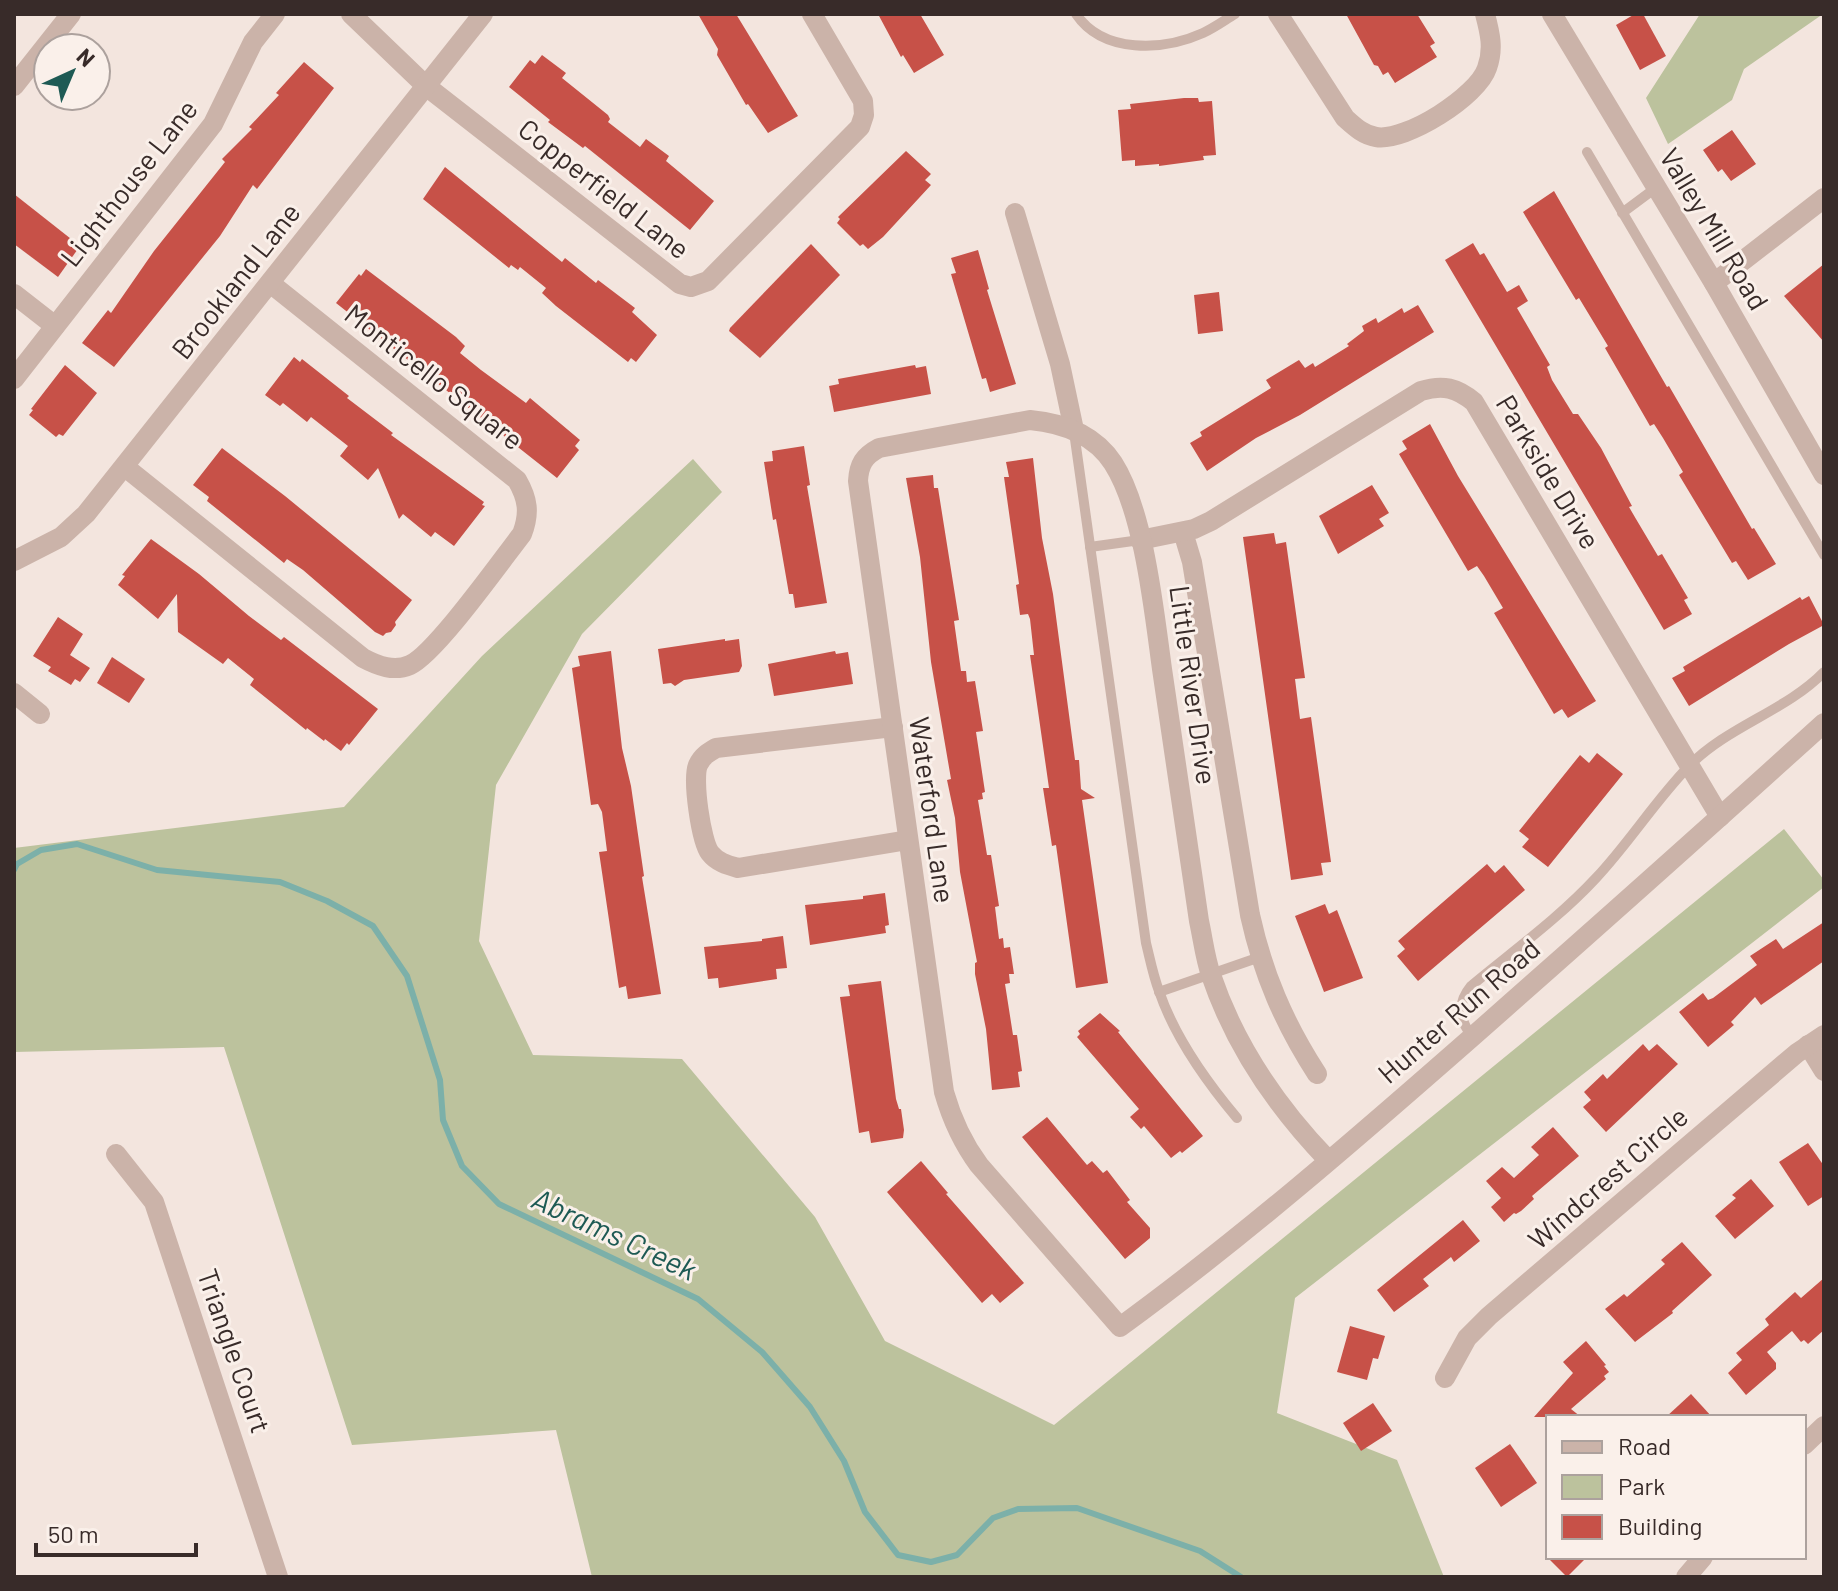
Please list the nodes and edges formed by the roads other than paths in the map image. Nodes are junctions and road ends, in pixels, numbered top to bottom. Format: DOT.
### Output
graph roads {
  1 [pos="71,14"];
  2 [pos="275,14"];
  3 [pos="351,14"];
  4 [pos="483,14"];
  5 [pos="812,14"];
  6 [pos="1076,14"];
  7 [pos="1235,14"];
  8 [pos="1278,14"];
  9 [pos="1485,14"];
  10 [pos="1552,14"];
  11 [pos="14,86"];
  12 [pos="426,86"];
  13 [pos="1587,152"];
  14 [pos="1657,187"];
  15 [pos="1824,198"];
  16 [pos="1015,213"];
  17 [pos="1622,213"];
  18 [pos="270,283"];
  19 [pos="1714,283"];
  20 [pos="14,294"];
  21 [pos="55,326"];
  22 [pos="14,379"];
  23 [pos="1074,430"];
  24 [pos="125,467"];
  25 [pos="1824,475"];
  26 [pos="1183,532"];
  27 [pos="1140,540"];
  28 [pos="1090,547"];
  29 [pos="1824,555"];
  30 [pos="14,561"];
  31 [pos="1824,672"];
  32 [pos="14,693"];
  33 [pos="40,714"];
  34 [pos="1824,723"];
  35 [pos="893,727"];
  36 [pos="1689,765"];
  37 [pos="1720,817"];
  38 [pos="908,840"];
  39 [pos="1260,957"];
  40 [pos="1210,974"];
  41 [pos="1159,992"];
  42 [pos="1472,1036"];
  43 [pos="1816,1040"];
  44 [pos="1824,1071"];
  45 [pos="1317,1074"];
  46 [pos="1237,1118"];
  47 [pos="116,1154"];
  48 [pos="1328,1160"];
  49 [pos="1120,1327"];
  50 [pos="1445,1378"];
  51 [pos="1824,1426"];
  52 [pos="1806,1443"];
  53 [pos="1701,1559"];
  54 [pos="278,1577"];
  55 [pos="1686,1577"];
  1 -- 11 [label="street"];
  2 -- 21 [label="street, Lighthouse Lane"];
  3 -- 12 [label="street, Copperfield Lane"];
  4 -- 12 [label="street, Brookland Lane"];
  5 -- 12 [label="street, Copperfield Lane"];
  6 -- 7 [label="lane"];
  8 -- 9 [label="street"];
  10 -- 14 [label="street, Valley Mill Road"];
  12 -- 18 [label="street, Brookland Lane"];
  13 -- 17 [label="lane"];
  14 -- 17 [label="lane"];
  14 -- 19 [label="street, Valley Mill Road"];
  15 -- 19 [label="street"];
  16 -- 23 [label="street"];
  17 -- 29 [label="lane"];
  18 -- 24 [label="street, Brookland Lane"];
  18 -- 24 [label="street, Monticello Square"];
  19 -- 25 [label="street, Valley Mill Road"];
  20 -- 21 [label="street"];
  21 -- 22 [label="street, Lighthouse Lane"];
  23 -- 27 [label="street, Little River Drive"];
  23 -- 28 [label="lane"];
  23 -- 35 [label="street, Waterford Lane"];
  24 -- 30 [label="street, Brookland Lane"];
  26 -- 27 [label="street, Parkside Drive"];
  26 -- 36 [label="street, Parkside Drive"];
  26 -- 39 [label="street"];
  27 -- 28 [label="lane"];
  27 -- 40 [label="street, Little River Drive"];
  28 -- 41 [label="lane"];
  31 -- 36 [label="lane"];
  32 -- 33 [label="street"];
  34 -- 37 [label="street, Hunter Run Road"];
  35 -- 38 [label="street, Waterford Lane"];
  35 -- 38 [label="street"];
  36 -- 37 [label="street, Parkside Drive"];
  36 -- 42 [label="lane"];
  37 -- 42 [label="street, Hunter Run Road"];
  38 -- 49 [label="street, Waterford Lane"];
  39 -- 40 [label="lane"];
  39 -- 45 [label="street"];
  40 -- 41 [label="lane"];
  40 -- 48 [label="street, Little River Drive"];
  41 -- 46 [label="lane"];
  42 -- 48 [label="street, Hunter Run Road"];
  43 -- 44 [label="street"];
  43 -- 50 [label="street, Windcrest Circle"];
  47 -- 54 [label="street, Triangle Court"];
  48 -- 49 [label="street, Hunter Run Road"];
  51 -- 52 [label="street"];
  53 -- 55 [label="street"];
}
